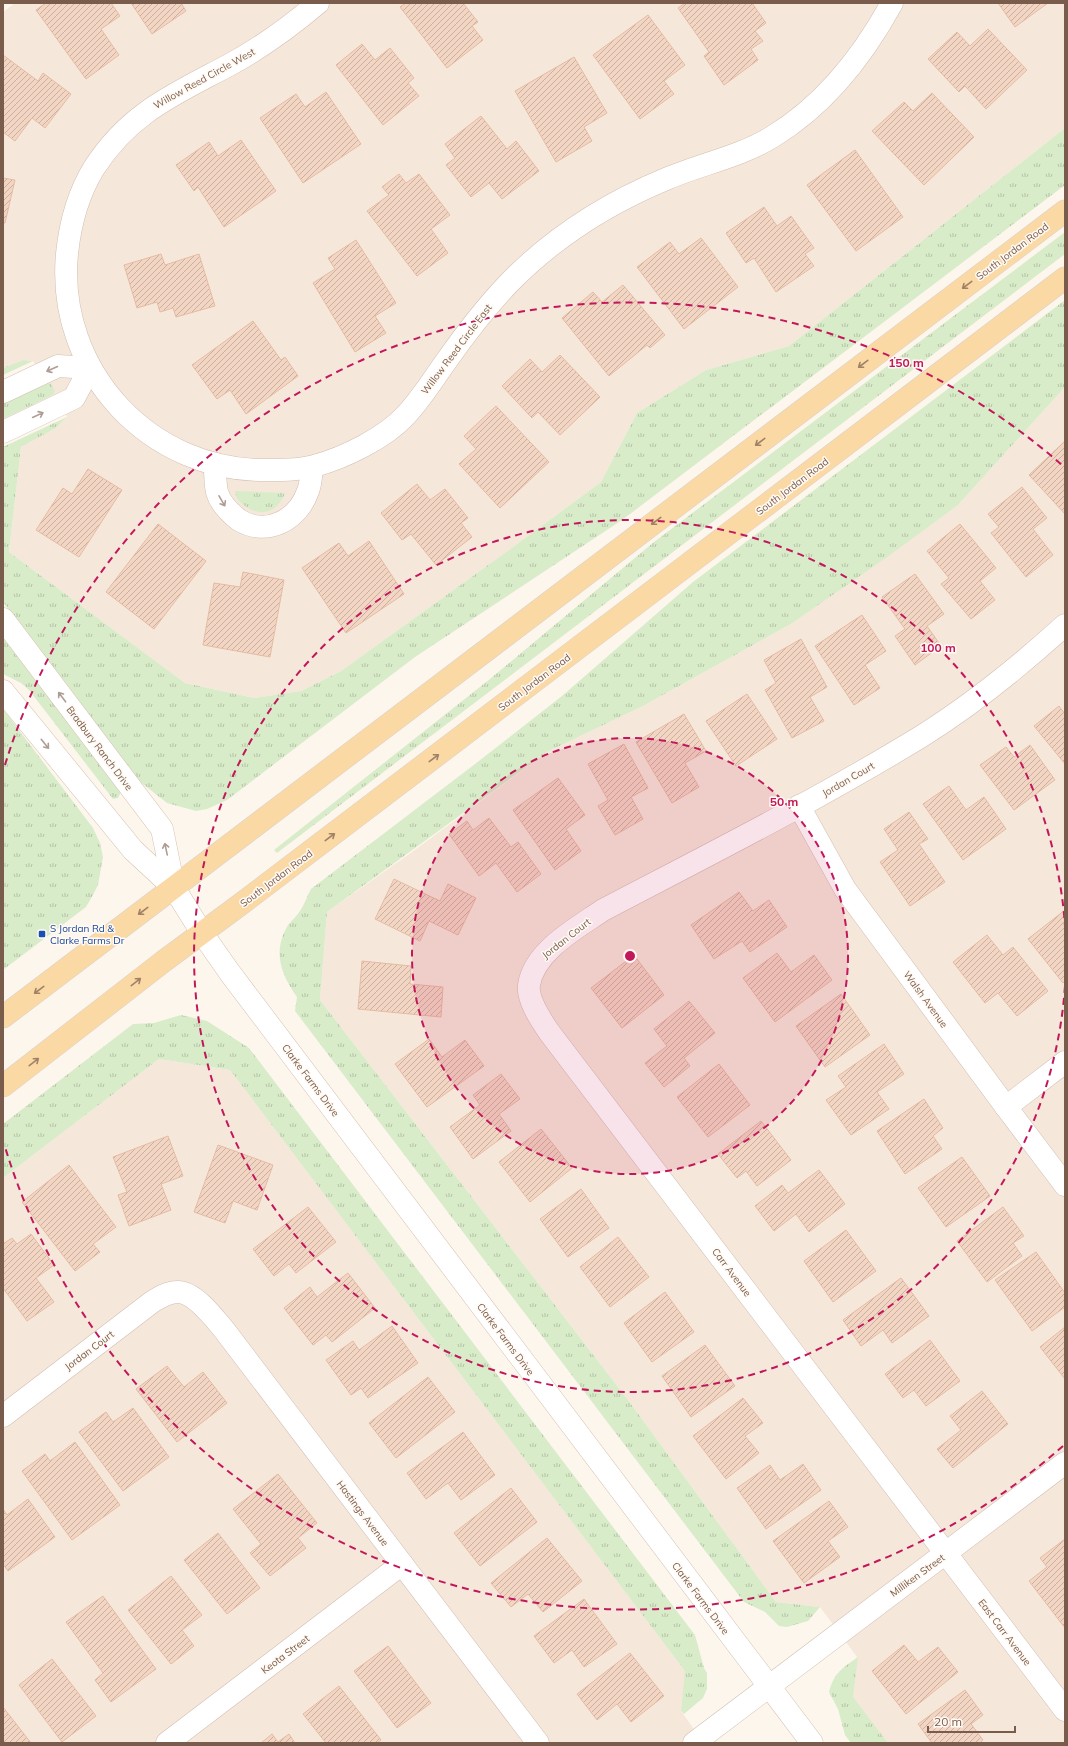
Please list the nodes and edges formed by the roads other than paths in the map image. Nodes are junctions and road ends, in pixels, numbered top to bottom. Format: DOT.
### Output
graph roads {
  1 [pos="318,3"];
  2 [pos="892,3"];
  3 [pos="1065,211"];
  4 [pos="1065,278"];
  5 [pos="90,368"];
  6 [pos="3,392"];
  7 [pos="3,432"];
  8 [pos="215,464"];
  9 [pos="312,467"];
  10 [pos="3,619"];
  11 [pos="1065,625"];
  12 [pos="3,691"];
  13 [pos="799,806"];
  14 [pos="174,888"];
  15 [pos="202,933"];
  16 [pos="528,985"];
  17 [pos="3,1017"];
  18 [pos="1065,1062"];
  19 [pos="3,1086"];
  20 [pos="1006,1107"];
  21 [pos="1065,1185"];
  22 [pos="179,1292"];
  23 [pos="3,1416"];
  24 [pos="1065,1463"];
  25 [pos="946,1554"];
  26 [pos="402,1564"];
  27 [pos="769,1686"];
  28 [pos="1065,1710"];
  29 [pos="167,1743"];
  30 [pos="538,1743"];
  31 [pos="694,1743"];
  32 [pos="812,1743"];
  1 -- 5 [label="street, Willow Reed Circle West"];
  2 -- 9 [label="street, Willow Reed Circle East"];
  3 -- 14 [label="main road, South Jordan Road, one-way"];
  15 -- 4 [label="main road, South Jordan Road, one-way"];
  5 -- 6 [label="street, one-way"];
  7 -- 5 [label="street, one-way"];
  5 -- 8 [label="street, Willow Reed Circle East"];
  8 -- 9 [label="street, Willow Reed Circle East"];
  8 -- 9 [label="street, one-way"];
  14 -- 10 [label="street, Bradbury Ranch Drive, one-way"];
  11 -- 13 [label="street, Jordan Court"];
  12 -- 14 [label="street, Bradbury Ranch Drive, one-way"];
  13 -- 16 [label="street, Jordan Court"];
  13 -- 20 [label="street, Walsh Avenue"];
  14 -- 15 [label="street, Bradbury Ranch Drive"];
  14 -- 17 [label="main road, South Jordan Road, one-way"];
  19 -- 15 [label="main road, South Jordan Road, one-way"];
  15 -- 27 [label="street, Clarke Farms Drive"];
  16 -- 25 [label="street, Carr Avenue"];
  18 -- 20 [label="street"];
  20 -- 21 [label="street, Walsh Avenue"];
  22 -- 23 [label="street, Jordan Court"];
  22 -- 26 [label="street, Hastings Avenue"];
  24 -- 25 [label="street, Milliken Street"];
  25 -- 27 [label="street, Milliken Street"];
  25 -- 28 [label="street, East Carr Avenue"];
  26 -- 29 [label="street, Keota Street"];
  26 -- 30 [label="street, Hastings Avenue"];
  27 -- 31 [label="street, Milliken Street"];
  27 -- 32 [label="street, Clarke Farms Drive"];
}
